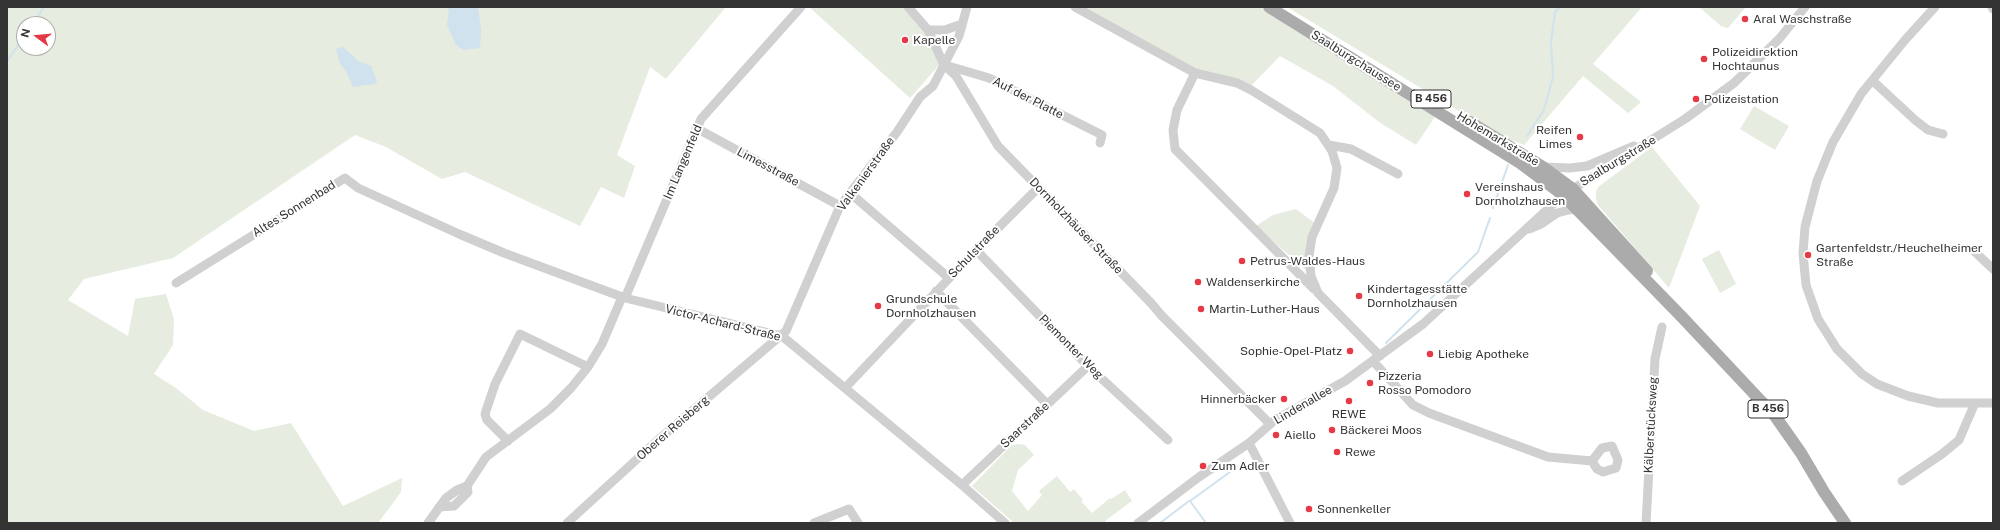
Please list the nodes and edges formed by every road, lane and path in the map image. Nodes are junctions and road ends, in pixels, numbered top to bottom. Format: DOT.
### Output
graph roads {
  1 [pos="801,7"];
  2 [pos="908,7"];
  3 [pos="967,7"];
  4 [pos="1075,7"];
  5 [pos="1269,7"];
  6 [pos="1805,7"];
  7 [pos="1935,7"];
  8 [pos="962,24"];
  9 [pos="928,30"];
  10 [pos="1315,36"];
  11 [pos="944,64"];
  12 [pos="1195,73"];
  13 [pos="1873,81"];
  14 [pos="696,128"];
  15 [pos="1662,134"];
  16 [pos="1943,134"];
  17 [pos="1100,143"];
  18 [pos="1329,145"];
  19 [pos="1543,167"];
  20 [pos="1398,174"];
  21 [pos="1038,188"];
  22 [pos="1573,188"];
  23 [pos="850,194"];
  24 [pos="1563,196"];
  25 [pos="840,206"];
  26 [pos="1582,214"];
  27 [pos="1524,231"];
  28 [pos="459,234"];
  29 [pos="976,250"];
  30 [pos="1975,252"];
  31 [pos="1993,269"];
  32 [pos="950,278"];
  33 [pos="176,283"];
  34 [pos="936,292"];
  35 [pos="1318,293"];
  36 [pos="624,298"];
  37 [pos="1664,299"];
  38 [pos="1662,328"];
  39 [pos="782,336"];
  40 [pos="1377,358"];
  41 [pos="1088,366"];
  42 [pos="588,367"];
  43 [pos="845,388"];
  44 [pos="1975,403"];
  45 [pos="1993,403"];
  46 [pos="1047,404"];
  47 [pos="1270,424"];
  48 [pos="1168,440"];
  49 [pos="508,441"];
  50 [pos="1249,443"];
  51 [pos="1592,461"];
  52 [pos="1902,481"];
  53 [pos="962,485"];
  54 [pos="428,523"];
  55 [pos="567,523"];
  56 [pos="814,523"];
  57 [pos="858,523"];
  58 [pos="1005,523"];
  59 [pos="1138,523"];
  60 [pos="1290,523"];
  61 [pos="1646,523"];
  62 [pos="1844,523"];
  1 -- 14 [label="street, Im Langenfeld"];
  2 -- 9 [label="street, Dornholzhäuser Straße"];
  3 -- 8 [label="street, Valkenierstraße"];
  4 -- 12 [label="street"];
  5 -- 10 [label="main road, Saalburgchaussee / B 456"];
  6 -- 15 [label="street, Saalburgstraße"];
  7 -- 13 [label="street"];
  8 -- 9 [label="street"];
  8 -- 11 [label="street, Valkenierstraße"];
  9 -- 11 [label="street, Dornholzhäuser Straße"];
  10 -- 19 [label="main road, Hohemarkstraße / B 456"];
  10 -- 24 [label="main road, Saalburgchaussee / B 456"];
  11 -- 17 [label="street, Auf der Platte"];
  11 -- 21 [label="street, Dornholzhäuser Straße"];
  11 -- 23 [label="street, Valkenierstraße"];
  12 -- 18 [label="street"];
  12 -- 35 [label="street"];
  13 -- 16 [label="street"];
  13 -- 44 [label="street"];
  14 -- 25 [label="street, Limesstraße"];
  14 -- 36 [label="street, Im Langenfeld"];
  15 -- 19 [label="street"];
  15 -- 22 [label="street, Saalburgstraße"];
  18 -- 20 [label="street"];
  18 -- 35 [label="street"];
  19 -- 22 [label="main road, Hohemarkstraße / B 456"];
  21 -- 29 [label="street, Schulstraße"];
  21 -- 47 [label="street, Dornholzhäuser Straße"];
  22 -- 24 [label="street, Saalburgstraße"];
  22 -- 37 [label="main road, Hohemarkstraße / B 456"];
  23 -- 25 [label="street, Valkenierstraße"];
  23 -- 32 [label="street"];
  24 -- 26 [label="main road, Hohemarkstraße / B 456"];
  24 -- 27 [label="street, Saalburgstraße"];
  25 -- 39 [label="street, Valkenierstraße"];
  26 -- 27 [label="street"];
  26 -- 37 [label="main road, Hohemarkstraße / B 456"];
  27 -- 40 [label="street, Saalburgstraße"];
  28 -- 33 [label="street, Altes Sonnenbad"];
  28 -- 36 [label="street, Victor-Achard-Straße"];
  29 -- 32 [label="street, Schulstraße"];
  29 -- 41 [label="street, Piemonter Weg"];
  30 -- 31 [label="street"];
  32 -- 34 [label="street, Schulstraße"];
  34 -- 43 [label="street, Schulstraße"];
  34 -- 46 [label="street"];
  35 -- 40 [label="street"];
  36 -- 39 [label="street, Victor-Achard-Straße"];
  36 -- 42 [label="street, Im Langenfeld"];
  37 -- 62 [label="main road, Hohemarkstraße / B 456"];
  38 -- 61 [label="street, Kälberstücksweg"];
  39 -- 43 [label="street, Victor-Achard-Straße"];
  39 -- 55 [label="street, Oberer Reisberg"];
  40 -- 47 [label="street, Lindenallee"];
  40 -- 51 [label="street"];
  41 -- 46 [label="street, Saarstraße"];
  41 -- 48 [label="street, Piemonter Weg"];
  42 -- 49 [label="street, Im Langenfeld"];
  42 -- 49 [label="street"];
  43 -- 53 [label="street, Victor-Achard-Straße"];
  44 -- 45 [label="street"];
  44 -- 52 [label="street"];
  46 -- 53 [label="street, Saarstraße"];
  47 -- 50 [label="street, Lindenallee"];
  49 -- 54 [label="street, Im Langenfeld"];
  50 -- 59 [label="street, Lindenallee"];
  50 -- 60 [label="street"];
  53 -- 58 [label="street, Victor-Achard-Straße"];
  56 -- 57 [label="street"];
}
